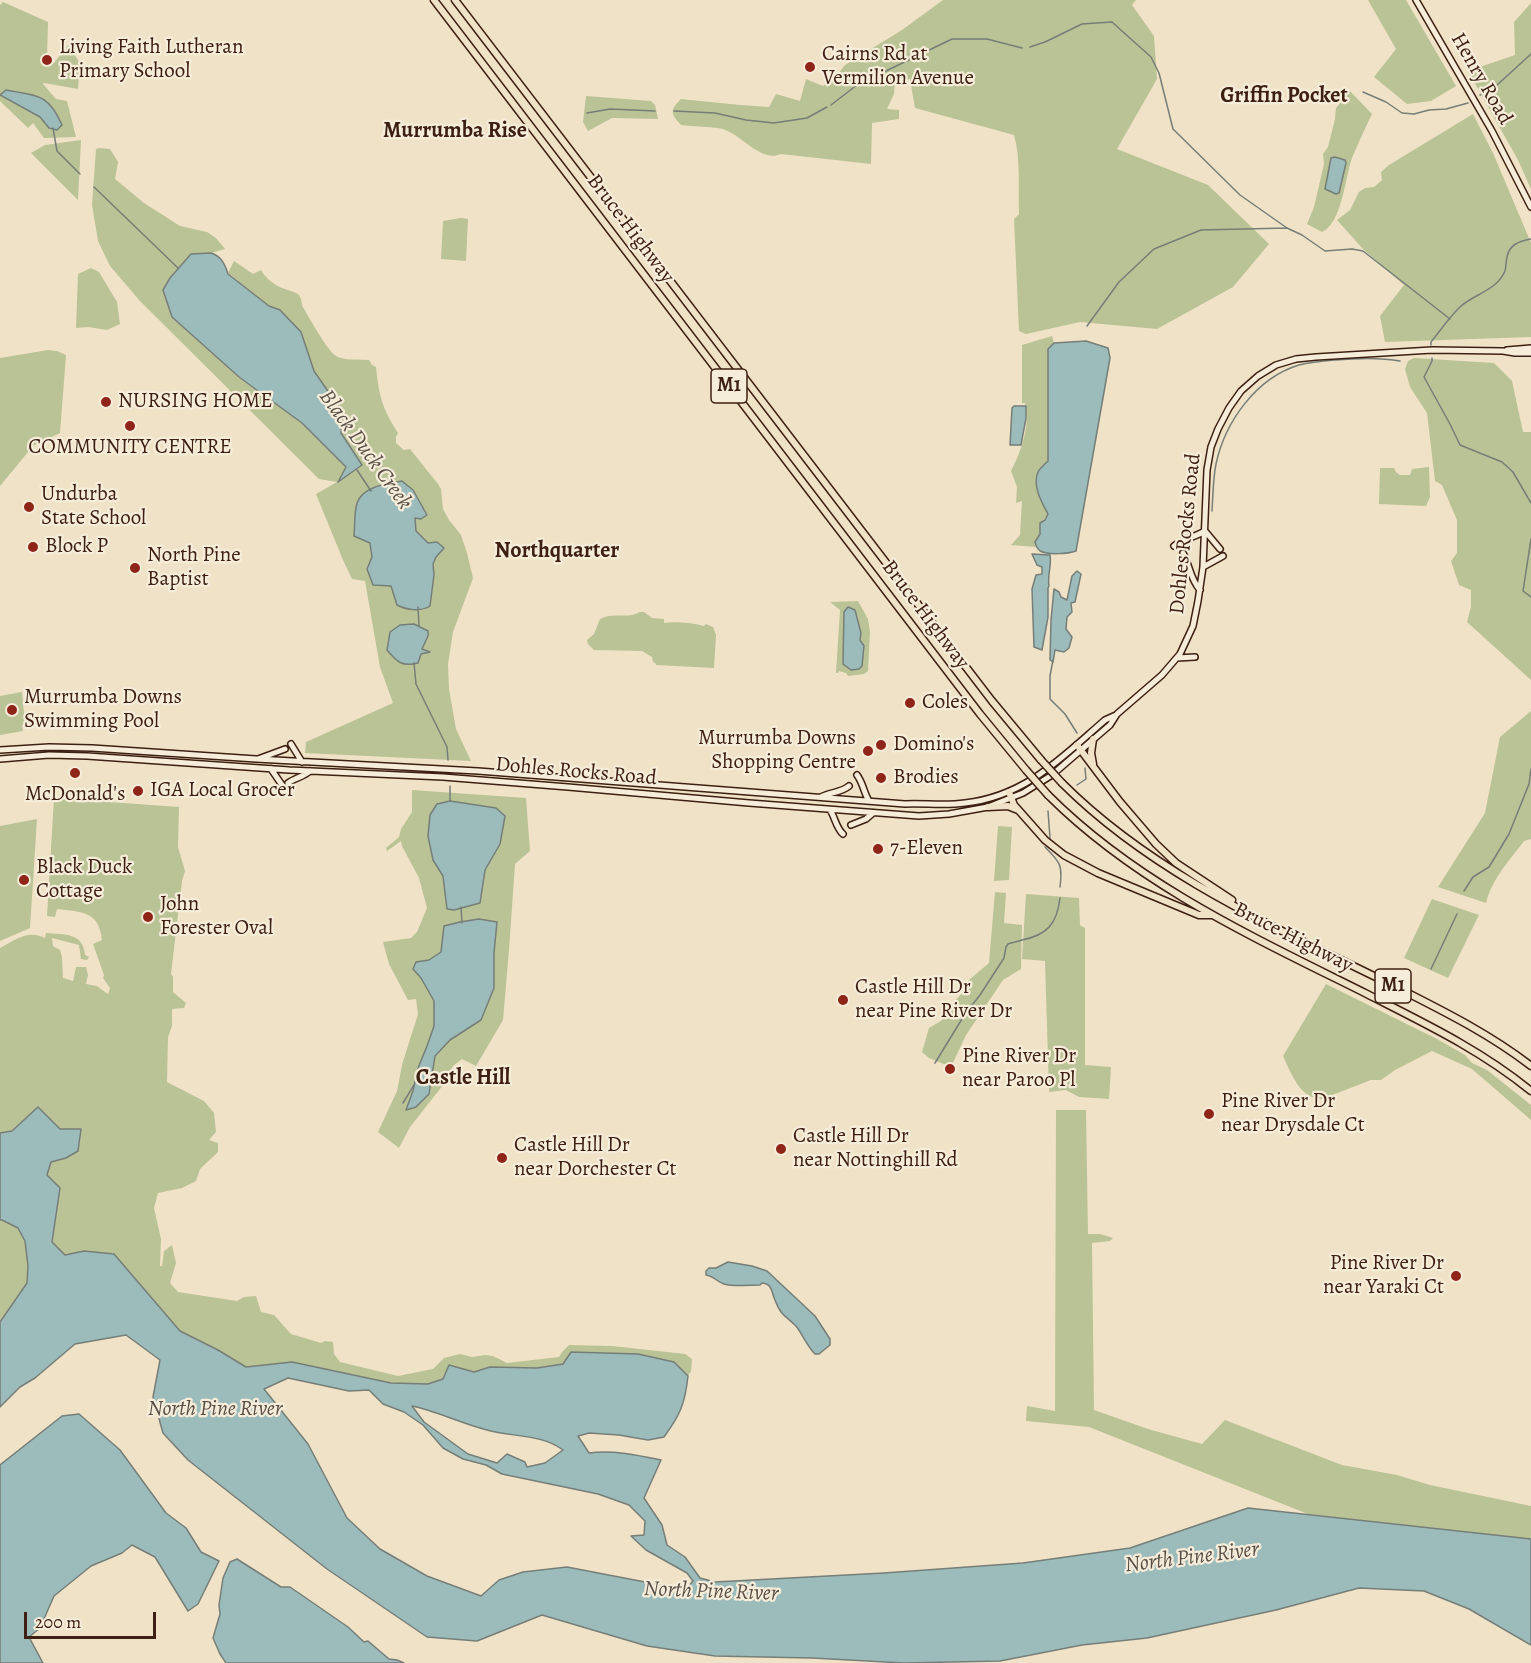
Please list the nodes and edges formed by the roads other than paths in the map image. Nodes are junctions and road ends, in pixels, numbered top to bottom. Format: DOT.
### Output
graph roads {
  1 [pos="434,0"];
  2 [pos="455,0"];
  3 [pos="1416,0"];
  4 [pos="1531,207"];
  5 [pos="1531,348"];
  6 [pos="1503,351"];
  7 [pos="1531,353"];
  8 [pos="1205,531"];
  9 [pos="1174,546"];
  10 [pos="1220,549"];
  11 [pos="1183,553"];
  12 [pos="1223,555"];
  13 [pos="1203,567"];
  14 [pos="1200,590"];
  15 [pos="1195,657"];
  16 [pos="1177,658"];
  17 [pos="1117,714"];
  18 [pos="1094,739"];
  19 [pos="291,744"];
  20 [pos="1079,747"];
  21 [pos="285,749"];
  22 [pos="0,750"];
  23 [pos="0,759"];
  24 [pos="256,759"];
  25 [pos="302,762"];
  26 [pos="1093,765"];
  27 [pos="271,769"];
  28 [pos="310,771"];
  29 [pos="857,775"];
  30 [pos="849,786"];
  31 [pos="1010,795"];
  32 [pos="819,798"];
  33 [pos="869,801"];
  34 [pos="988,807"];
  35 [pos="830,810"];
  36 [pos="1018,810"];
  37 [pos="873,813"];
  38 [pos="851,825"];
  39 [pos="843,834"];
  40 [pos="1249,914"];
  41 [pos="1213,915"];
  42 [pos="1531,1066"];
  43 [pos="1531,1091"];
  1 -- 41 [label="highway, Bruce Highway / M1, bridge"];
  2 -- 40 [label="highway, Bruce Highway / M1, bridge"];
  3 -- 4 [label="main road, Henry Road"];
  5 -- 6 [label="main road, Dohles Rocks Road"];
  6 -- 7 [label="main road, Dohles Rocks Road"];
  6 -- 8 [label="main road, Dohles Rocks Road"];
  8 -- 9 [label="main road"];
  8 -- 10 [label="main road"];
  8 -- 13 [label="main road, Dohles Rocks Road"];
  11 -- 14 [label="main road"];
  12 -- 13 [label="main road"];
  13 -- 14 [label="main road, Dohles Rocks Road"];
  14 -- 16 [label="main road, Dohles Rocks Road"];
  15 -- 16 [label="main road"];
  16 -- 17 [label="main road, Dohles Rocks Road"];
  17 -- 18 [label="main road, Dohles Rocks Road"];
  17 -- 20 [label="main road, Dohles Rocks Road"];
  18 -- 20 [label="main road, Dohles Rocks Road"];
  18 -- 26 [label="highway"];
  19 -- 25 [label="main road"];
  20 -- 26 [label="highway"];
  20 -- 31 [label="main road, Dohles Rocks Road"];
  21 -- 24 [label="main road"];
  22 -- 24 [label="main road, Dohles Rocks Road"];
  23 -- 27 [label="main road, Dohles Rocks Road"];
  24 -- 25 [label="main road, Dohles Rocks Road"];
  25 -- 32 [label="main road, Dohles Rocks Road"];
  26 -- 40 [label="highway"];
  27 -- 28 [label="main road, Dohles Rocks Road"];
  27 -- 28 [label="main road"];
  28 -- 35 [label="main road, Dohles Rocks Road"];
  29 -- 33 [label="main road"];
  30 -- 32 [label="main road"];
  31 -- 33 [label="main road, Dohles Rocks Road"];
  31 -- 34 [label="main road, Dohles Rocks Road"];
  31 -- 36 [label="highway"];
  32 -- 33 [label="main road, Dohles Rocks Road"];
  34 -- 36 [label="highway"];
  34 -- 37 [label="main road, Dohles Rocks Road"];
  35 -- 37 [label="main road, Dohles Rocks Road"];
  35 -- 39 [label="main road"];
  36 -- 41 [label="highway"];
  37 -- 38 [label="main road"];
  40 -- 42 [label="highway, Bruce Highway / M1"];
  41 -- 43 [label="highway, Bruce Highway / M1"];
}
